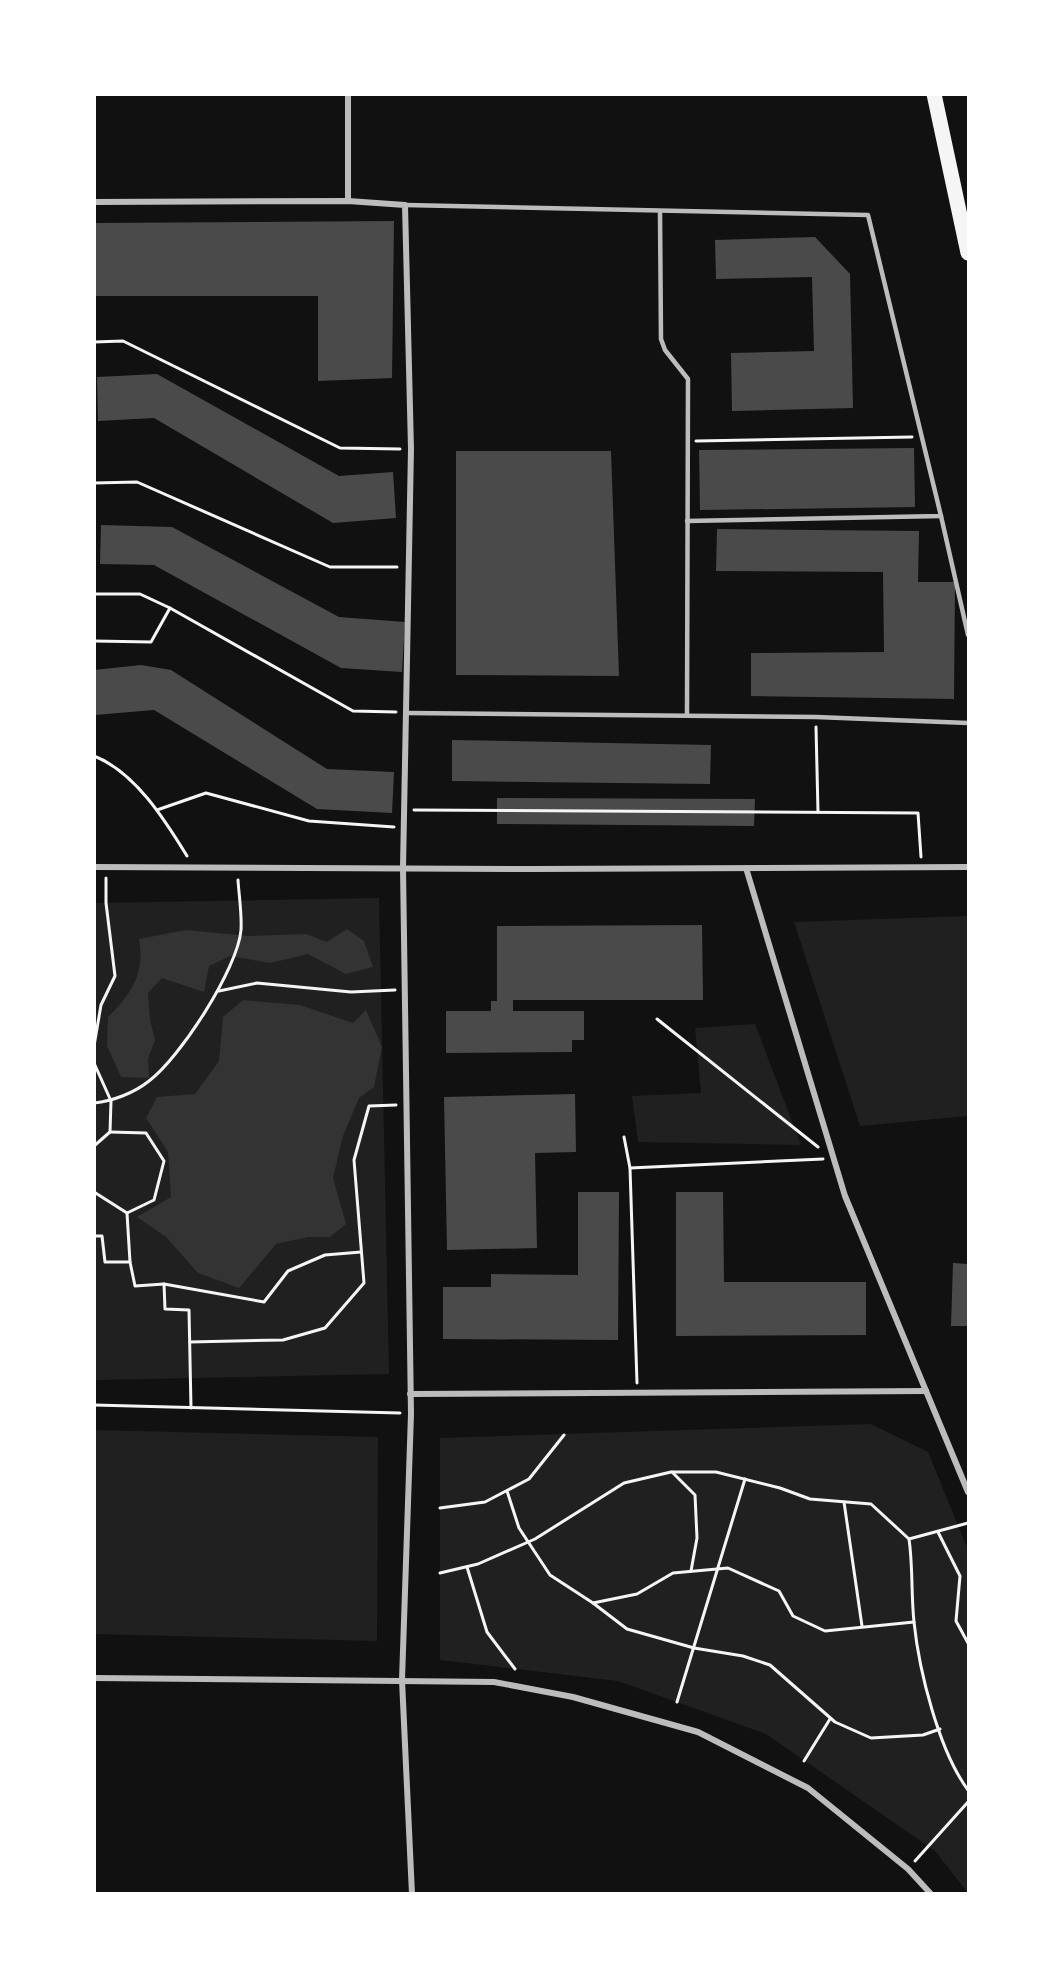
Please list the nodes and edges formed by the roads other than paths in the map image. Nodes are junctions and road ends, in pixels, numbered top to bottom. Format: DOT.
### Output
graph roads {
  1 [pos="348,94"];
  2 [pos="934,94"];
  3 [pos="348,201"];
  4 [pos="94,202"];
  5 [pos="405,206"];
  6 [pos="660,213"];
  7 [pos="969,253"];
  8 [pos="940,516"];
  9 [pos="687,521"];
  10 [pos="969,635"];
  11 [pos="407,713"];
  12 [pos="687,716"];
  13 [pos="969,723"];
  14 [pos="94,867"];
  15 [pos="969,867"];
  16 [pos="403,868"];
  17 [pos="746,868"];
  18 [pos="926,1391"];
  19 [pos="410,1394"];
  20 [pos="969,1492"];
  21 [pos="94,1678"];
  22 [pos="402,1680"];
  23 [pos="412,1893"];
  24 [pos="931,1893"];
  1 -- 3 [label="street"];
  2 -- 7 [label="main road"];
  3 -- 4 [label="street"];
  3 -- 5 [label="street"];
  5 -- 6 [label="lane"];
  5 -- 11 [label="street"];
  6 -- 8 [label="lane"];
  6 -- 9 [label="lane"];
  8 -- 9 [label="lane"];
  8 -- 10 [label="lane"];
  9 -- 12 [label="lane"];
  11 -- 12 [label="lane"];
  11 -- 16 [label="street"];
  12 -- 13 [label="lane"];
  14 -- 16 [label="street"];
  15 -- 17 [label="street"];
  16 -- 17 [label="street"];
  16 -- 19 [label="street"];
  17 -- 18 [label="street"];
  18 -- 19 [label="street"];
  18 -- 20 [label="street"];
  19 -- 22 [label="street"];
  21 -- 22 [label="street"];
  22 -- 23 [label="street"];
  22 -- 24 [label="street"];
}
